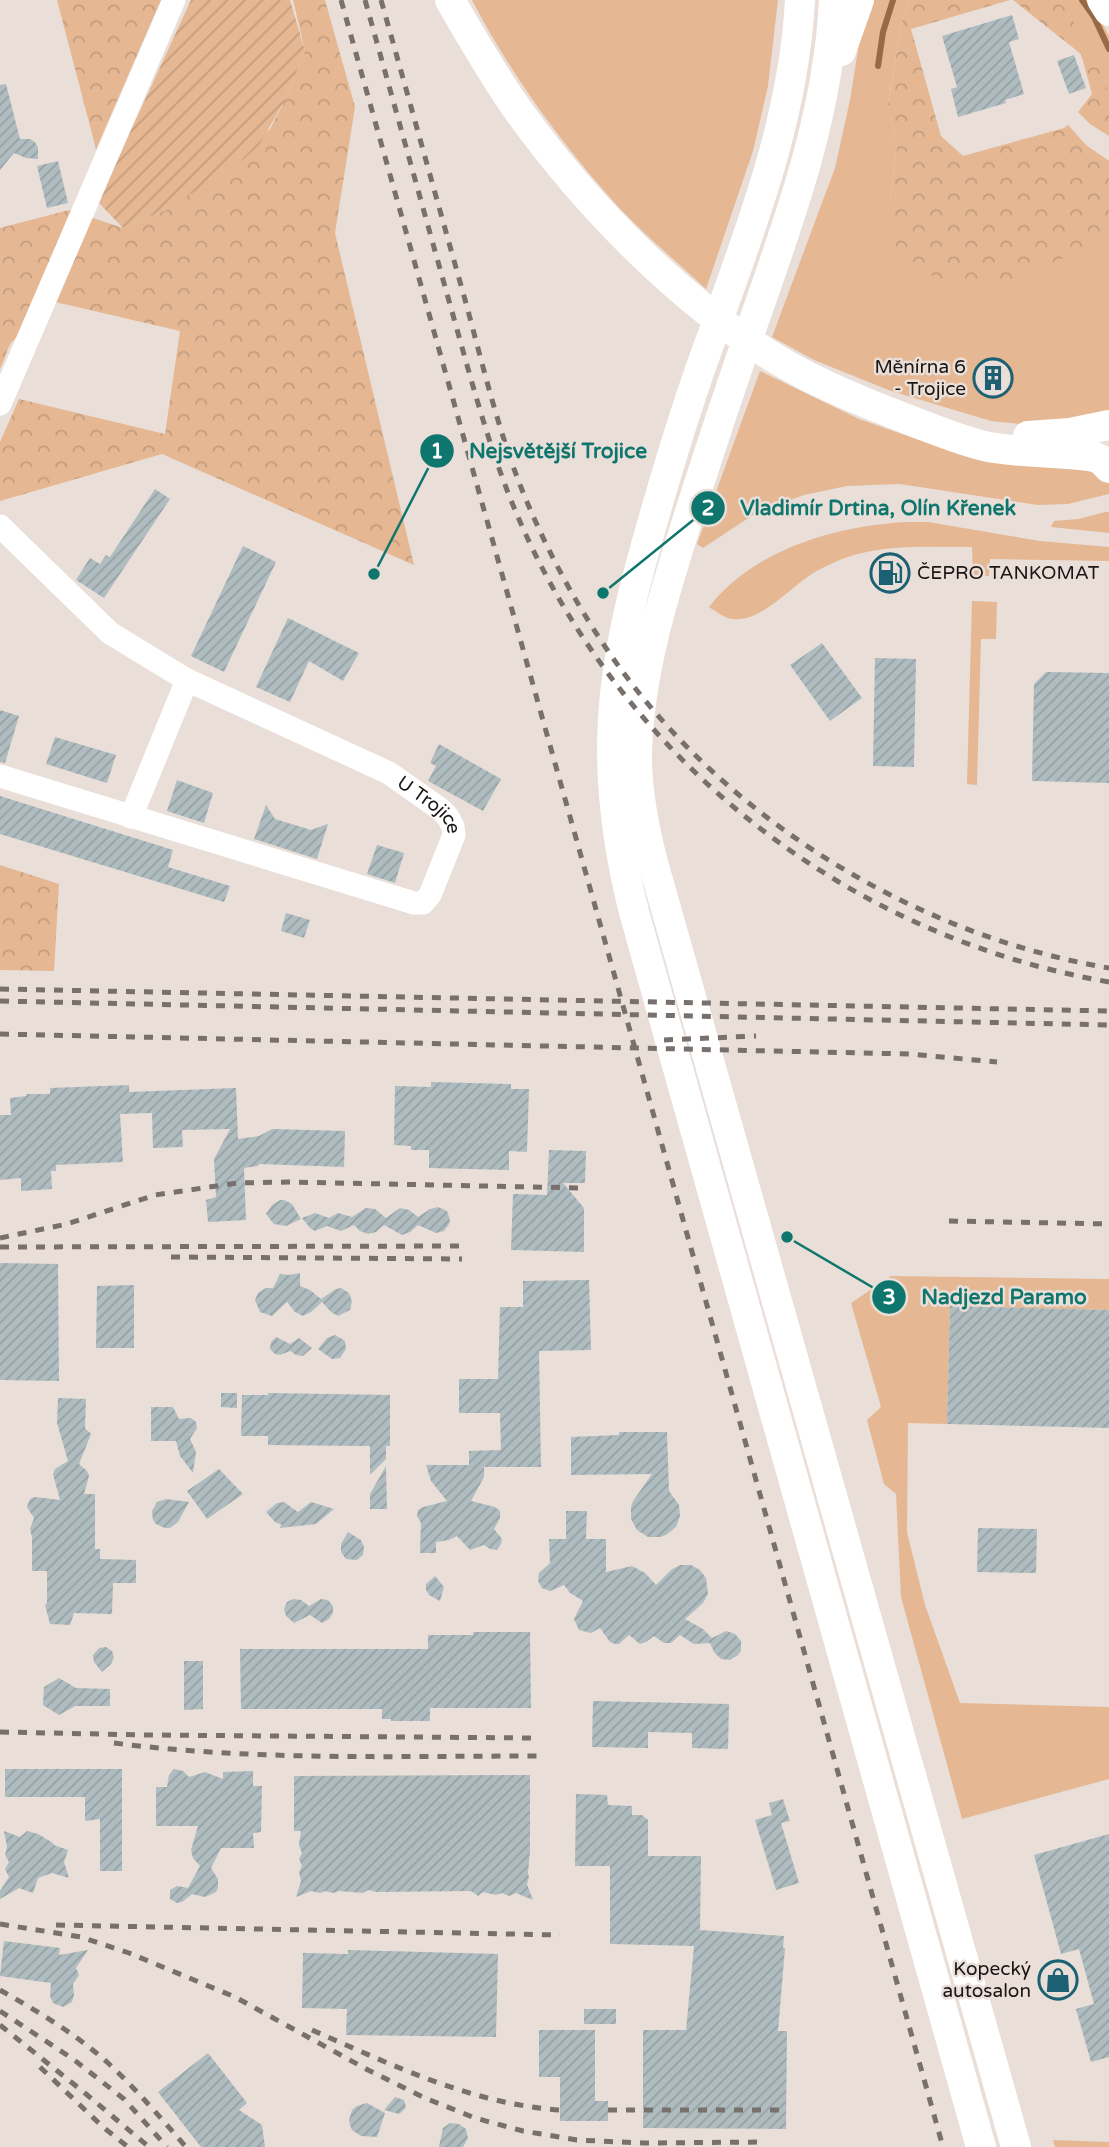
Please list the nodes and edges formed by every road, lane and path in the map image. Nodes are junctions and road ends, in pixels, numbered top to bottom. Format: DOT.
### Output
graph roads {
  1 [pos="174,0"];
  2 [pos="450,0"];
  3 [pos="800,0"];
  4 [pos="834,0"];
  5 [pos="859,0"];
  6 [pos="1102,0"];
  7 [pos="1109,11"];
  8 [pos="820,111"];
  9 [pos="0,404"];
  10 [pos="900,416"];
  11 [pos="1109,425"];
  12 [pos="1109,468"];
  13 [pos="0,526"];
  14 [pos="187,680"];
  15 [pos="0,776"];
  16 [pos="131,817"];
  17 [pos="981,2147"];
  18 [pos="1016,2147"];
  1 -- 9 [label="street"];
  2 -- 10 [label="main road"];
  3 -- 17 [label="main road"];
  4 -- 8 [label="main road"];
  5 -- 8 [label="main road"];
  6 -- 7 [label="main road"];
  8 -- 18 [label="main road"];
  10 -- 11 [label="main road"];
  10 -- 12 [label="main road"];
  13 -- 14 [label="street, U Trojice"];
  14 -- 16 [label="street"];
  14 -- 16 [label="street, U Trojice"];
  15 -- 16 [label="street, U Trojice"];
}
